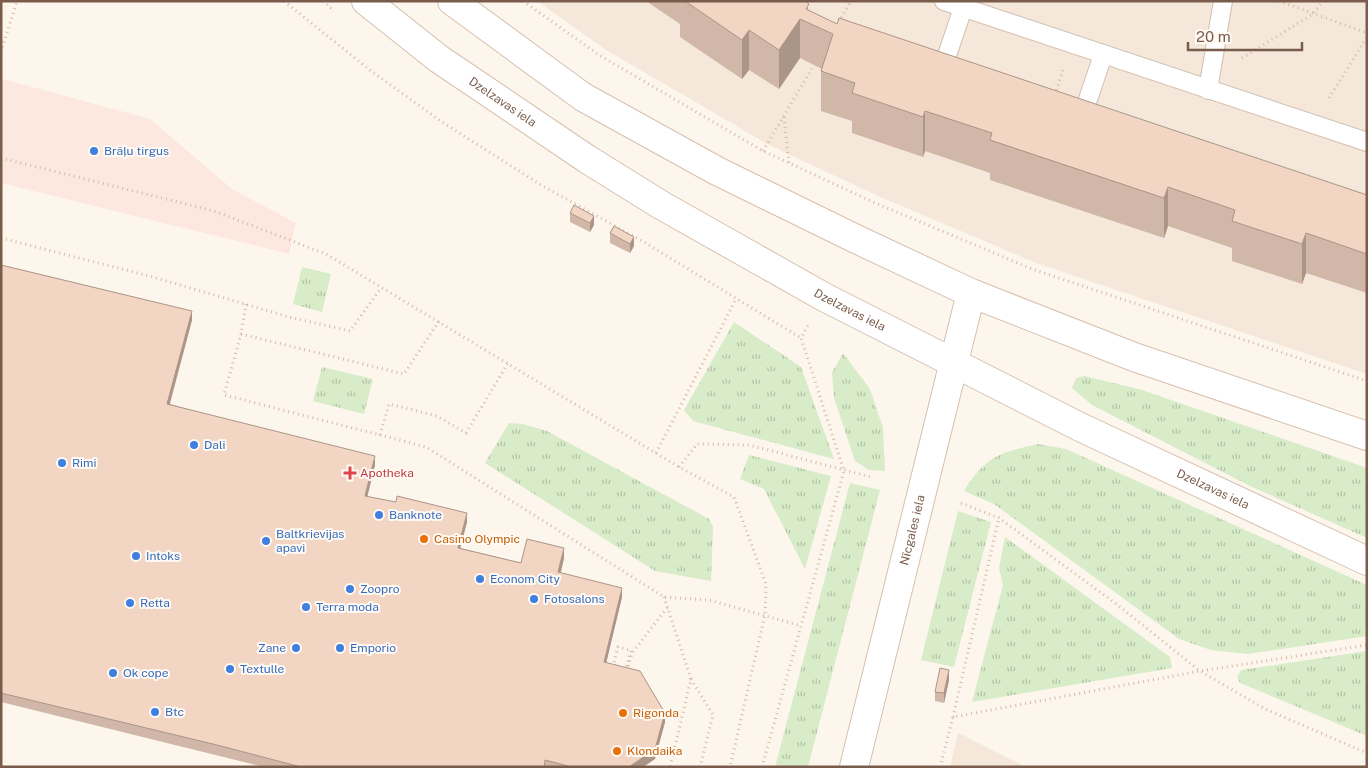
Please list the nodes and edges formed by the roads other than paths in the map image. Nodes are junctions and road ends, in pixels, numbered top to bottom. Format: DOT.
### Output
graph roads {
  1 [pos="366,1"];
  2 [pos="452,1"];
  3 [pos="944,1"];
  4 [pos="1224,1"];
  5 [pos="963,8"];
  6 [pos="1103,54"];
  7 [pos="938,84"];
  8 [pos="1209,84"];
  9 [pos="1078,129"];
  10 [pos="1367,142"];
  11 [pos="971,293"];
  12 [pos="953,362"];
  13 [pos="1367,436"];
  14 [pos="1367,561"];
  15 [pos="854,767"];
  1 -- 12 [label="main road, Dzelzavas iela"];
  2 -- 11 [label="main road"];
  3 -- 5 [label="lane"];
  4 -- 8 [label="lane"];
  5 -- 6 [label="lane"];
  5 -- 7 [label="lane"];
  6 -- 8 [label="lane"];
  6 -- 9 [label="lane"];
  8 -- 10 [label="lane"];
  11 -- 12 [label="main road, Nīcgales iela"];
  11 -- 13 [label="main road"];
  12 -- 14 [label="main road, Dzelzavas iela"];
  12 -- 15 [label="main road, Nīcgales iela"];
}
